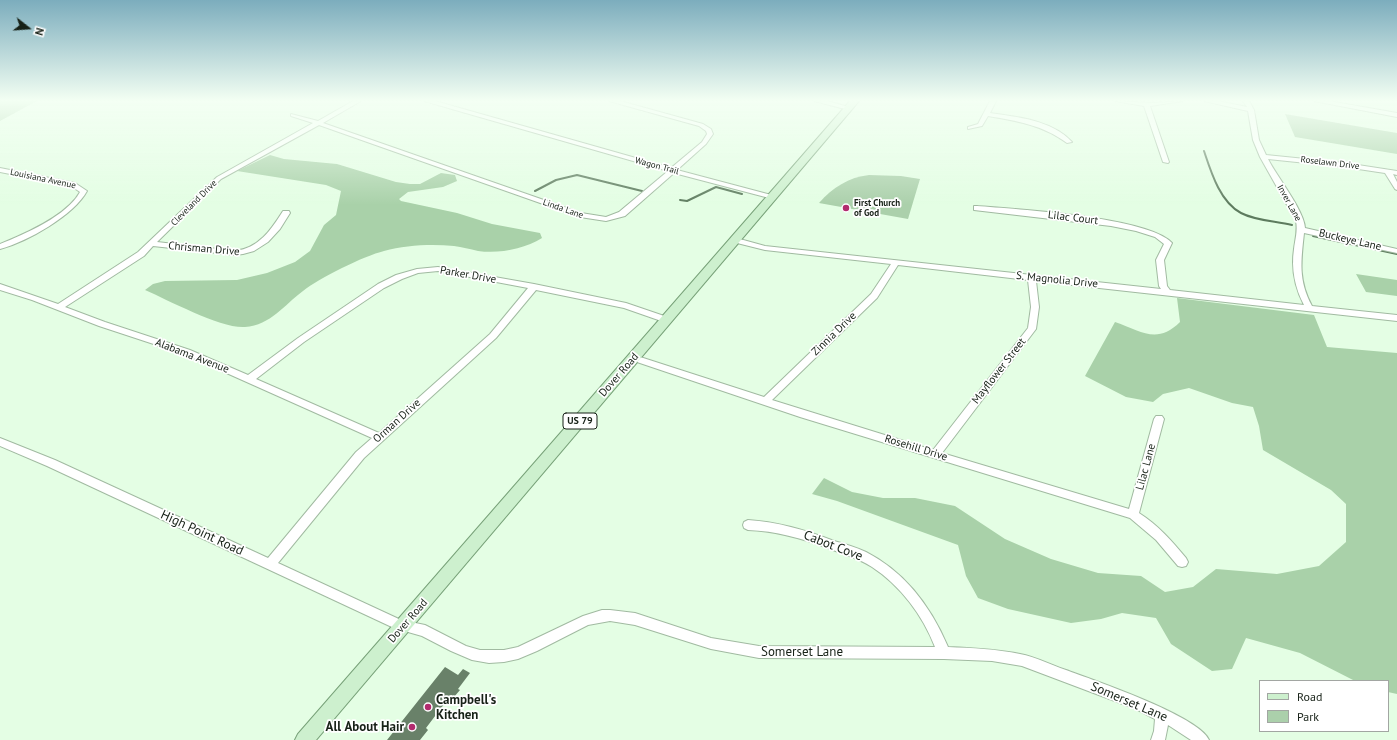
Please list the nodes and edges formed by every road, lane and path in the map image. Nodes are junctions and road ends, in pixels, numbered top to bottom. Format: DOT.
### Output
graph roads {
  1 [pos="295,136"];
  2 [pos="359,136"];
  3 [pos="550,136"];
  4 [pos="709,136"];
  5 [pos="826,136"];
  6 [pos="1061,136"];
  7 [pos="1157,136"];
  8 [pos="1255,136"];
  9 [pos="1069,142"];
  10 [pos="1263,157"];
  11 [pos="1166,162"];
  12 [pos="0,170"];
  13 [pos="673,170"];
  14 [pos="8,172"];
  15 [pos="1388,172"];
  16 [pos="1397,173"];
  17 [pos="0,176"];
  18 [pos="1397,188"];
  19 [pos="773,197"];
  20 [pos="977,208"];
  21 [pos="286,213"];
  22 [pos="1302,230"];
  23 [pos="736,240"];
  24 [pos="152,244"];
  25 [pos="0,247"];
  26 [pos="1397,251"];
  27 [pos="896,263"];
  28 [pos="1032,278"];
  29 [pos="534,287"];
  30 [pos="0,288"];
  31 [pos="1167,292"];
  32 [pos="60,306"];
  33 [pos="1310,309"];
  34 [pos="1397,318"];
  35 [pos="667,320"];
  36 [pos="634,358"];
  37 [pos="249,379"];
  38 [pos="766,401"];
  39 [pos="1159,419"];
  40 [pos="379,437"];
  41 [pos="0,442"];
  42 [pos="935,454"];
  43 [pos="1133,516"];
  44 [pos="748,525"];
  45 [pos="1182,562"];
  46 [pos="270,564"];
  47 [pos="404,626"];
  48 [pos="944,653"];
  49 [pos="1162,715"];
  50 [pos="304,740"];
  51 [pos="1158,740"];
  52 [pos="1202,740"];
  1 -- 24 [label="street, Cleveland Drive"];
  2 -- 13 [label="street, Linda Lane"];
  3 -- 13 [label="street, Wagon Trail"];
  4 -- 13 [label="street, Linda Lane"];
  5 -- 19 [label="main road, Dover Road / US 79"];
  6 -- 9 [label="street"];
  7 -- 11 [label="street"];
  8 -- 10 [label="street, Inver Lane"];
  10 -- 15 [label="street, Roselawn Drive"];
  10 -- 22 [label="street, Inver Lane"];
  12 -- 14 [label="street, Louisiana Avenue"];
  13 -- 19 [label="street, Wagon Trail"];
  14 -- 17 [label="street"];
  14 -- 25 [label="street, Louisiana Avenue"];
  15 -- 16 [label="street, Roselawn Drive"];
  15 -- 18 [label="street"];
  19 -- 23 [label="main road, Dover Road / US 79"];
  20 -- 31 [label="street, Lilac Court"];
  21 -- 24 [label="street, Chrisman Drive"];
  22 -- 26 [label="street, Buckeye Lane"];
  22 -- 33 [label="street, Inver Lane"];
  23 -- 27 [label="street, S. Magnolia Drive"];
  23 -- 35 [label="main road, Dover Road / US 79"];
  24 -- 32 [label="street, Cleveland Drive"];
  27 -- 28 [label="street, S. Magnolia Drive"];
  27 -- 38 [label="street, Zinnia Drive"];
  28 -- 31 [label="street, S. Magnolia Drive"];
  28 -- 42 [label="street, Mayflower Street"];
  29 -- 35 [label="street, Parker Drive"];
  29 -- 37 [label="street, Parker Drive"];
  29 -- 40 [label="street, Orman Drive"];
  30 -- 32 [label="street, Alabama Avenue"];
  31 -- 33 [label="street, S. Magnolia Drive"];
  32 -- 37 [label="street, Alabama Avenue"];
  33 -- 34 [label="street, S. Magnolia Drive"];
  35 -- 36 [label="main road, Dover Road / US 79"];
  36 -- 38 [label="street, Rosehill Drive"];
  36 -- 47 [label="main road, Dover Road / US 79"];
  37 -- 40 [label="street, Alabama Avenue"];
  38 -- 42 [label="street, Rosehill Drive"];
  39 -- 43 [label="street, Lilac Lane"];
  40 -- 46 [label="street, Orman Drive"];
  41 -- 46 [label="street, High Point Road"];
  42 -- 43 [label="street, Rosehill Drive"];
  43 -- 45 [label="street, Rosehill Drive"];
  44 -- 48 [label="street, Cabot Cove"];
  46 -- 47 [label="street, High Point Road"];
  47 -- 48 [label="street, Somerset Lane"];
  47 -- 50 [label="main road, Dover Road / US 79"];
  48 -- 49 [label="street, Somerset Lane"];
  49 -- 51 [label="street"];
  49 -- 52 [label="street, Somerset Lane"];
}
